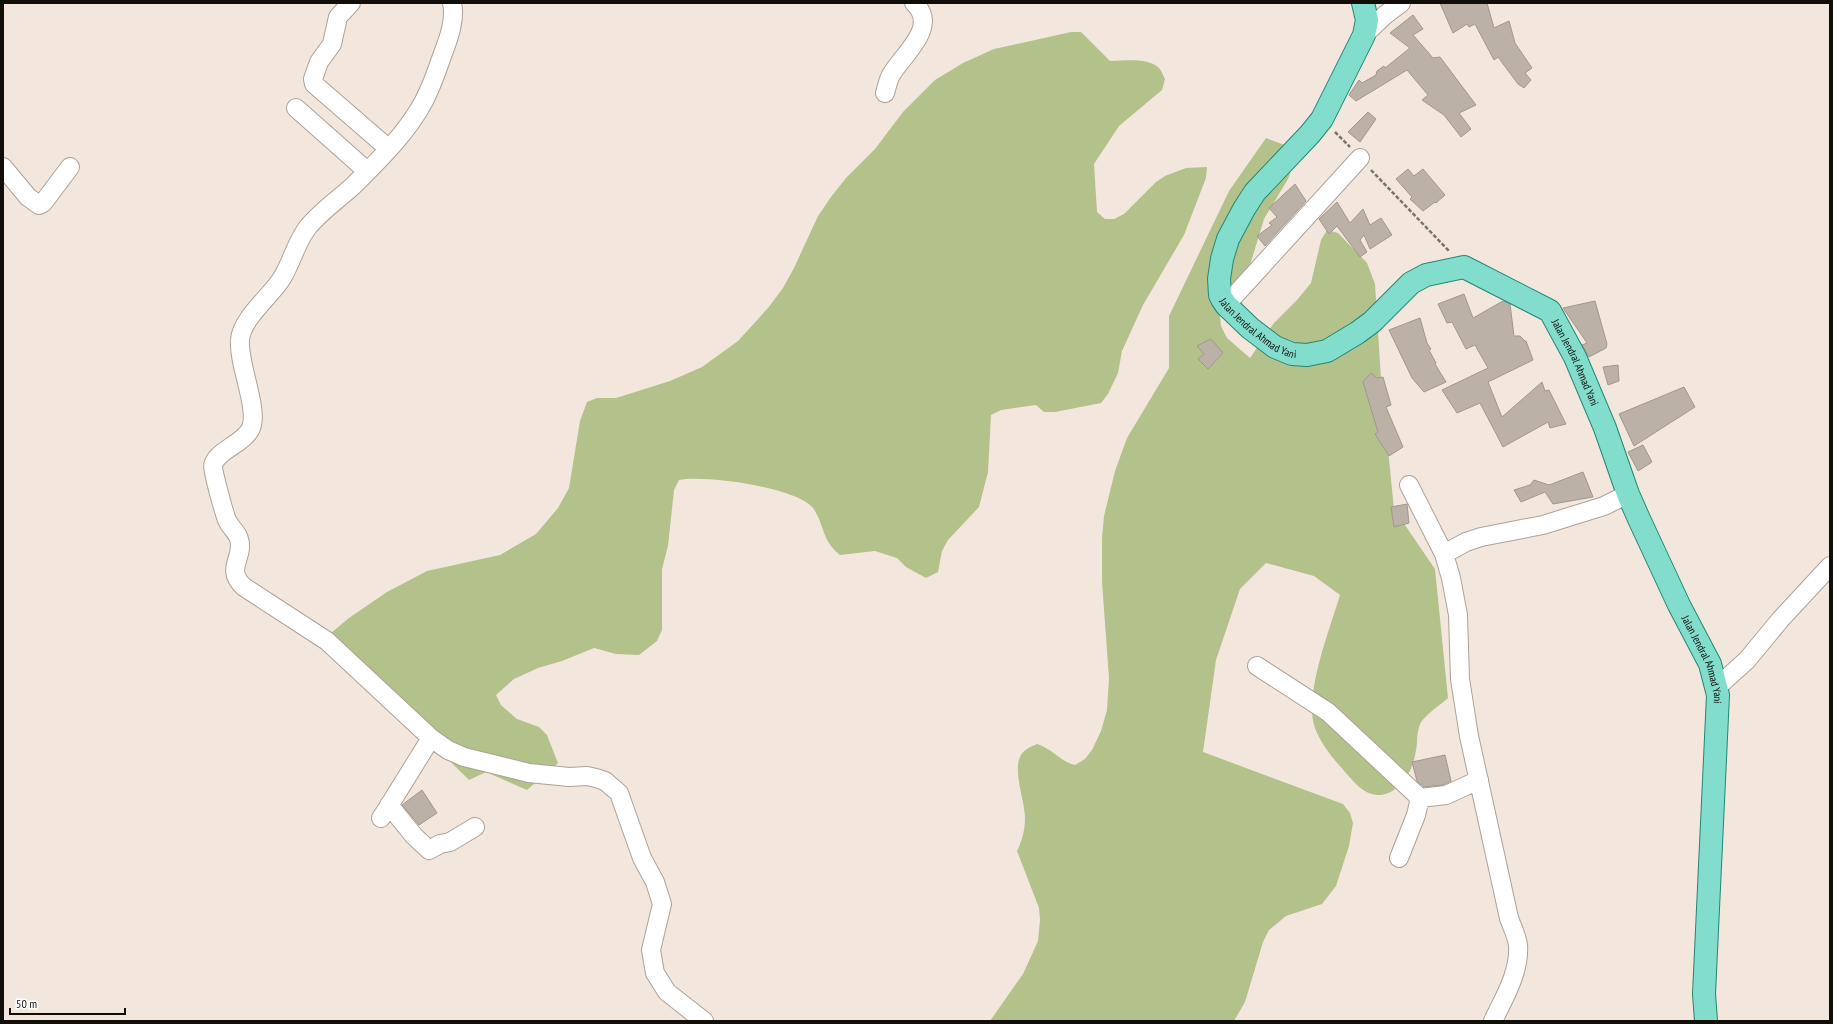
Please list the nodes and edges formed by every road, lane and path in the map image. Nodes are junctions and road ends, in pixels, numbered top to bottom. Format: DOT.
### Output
graph roads {
  1 [pos="351,3"];
  2 [pos="452,3"];
  3 [pos="1363,3"];
  4 [pos="1401,3"];
  5 [pos="916,5"];
  6 [pos="1364,35"];
  7 [pos="885,93"];
  8 [pos="296,108"];
  9 [pos="1322,119"];
  10 [pos="389,149"];
  11 [pos="1360,158"];
  12 [pos="70,167"];
  13 [pos="3,168"];
  14 [pos="367,171"];
  15 [pos="1464,267"];
  16 [pos="1226,305"];
  17 [pos="1409,485"];
  18 [pos="1628,494"];
  19 [pos="1444,554"];
  20 [pos="1830,566"];
  21 [pos="1257,666"];
  22 [pos="1716,688"];
  23 [pos="431,738"];
  24 [pos="1479,780"];
  25 [pos="1420,798"];
  26 [pos="475,827"];
  27 [pos="1399,858"];
  28 [pos="704,1021"];
  29 [pos="1493,1021"];
  30 [pos="1706,1021"];
  1 -- 10 [label="street"];
  2 -- 10 [label="street"];
  3 -- 6 [label="main road, Jalan Jendral Ahmad Yani"];
  4 -- 6 [label="street"];
  5 -- 7 [label="street"];
  6 -- 9 [label="main road, Jalan Jendral Ahmad Yani"];
  8 -- 14 [label="street"];
  9 -- 11 [label="path"];
  9 -- 16 [label="main road, Jalan Jendral Ahmad Yani"];
  10 -- 14 [label="street"];
  11 -- 15 [label="path"];
  11 -- 16 [label="street"];
  12 -- 13 [label="street"];
  14 -- 23 [label="street"];
  15 -- 16 [label="main road, Jalan Jendral Ahmad Yani"];
  15 -- 18 [label="main road, Jalan Jendral Ahmad Yani"];
  17 -- 19 [label="street"];
  18 -- 19 [label="street"];
  18 -- 22 [label="main road, Jalan Jendral Ahmad Yani"];
  19 -- 24 [label="street"];
  20 -- 22 [label="street"];
  21 -- 25 [label="street"];
  22 -- 30 [label="main road, Jalan Jendral Ahmad Yani"];
  23 -- 26 [label="street"];
  23 -- 28 [label="street"];
  24 -- 25 [label="street"];
  24 -- 29 [label="street"];
  25 -- 27 [label="street"];
}
